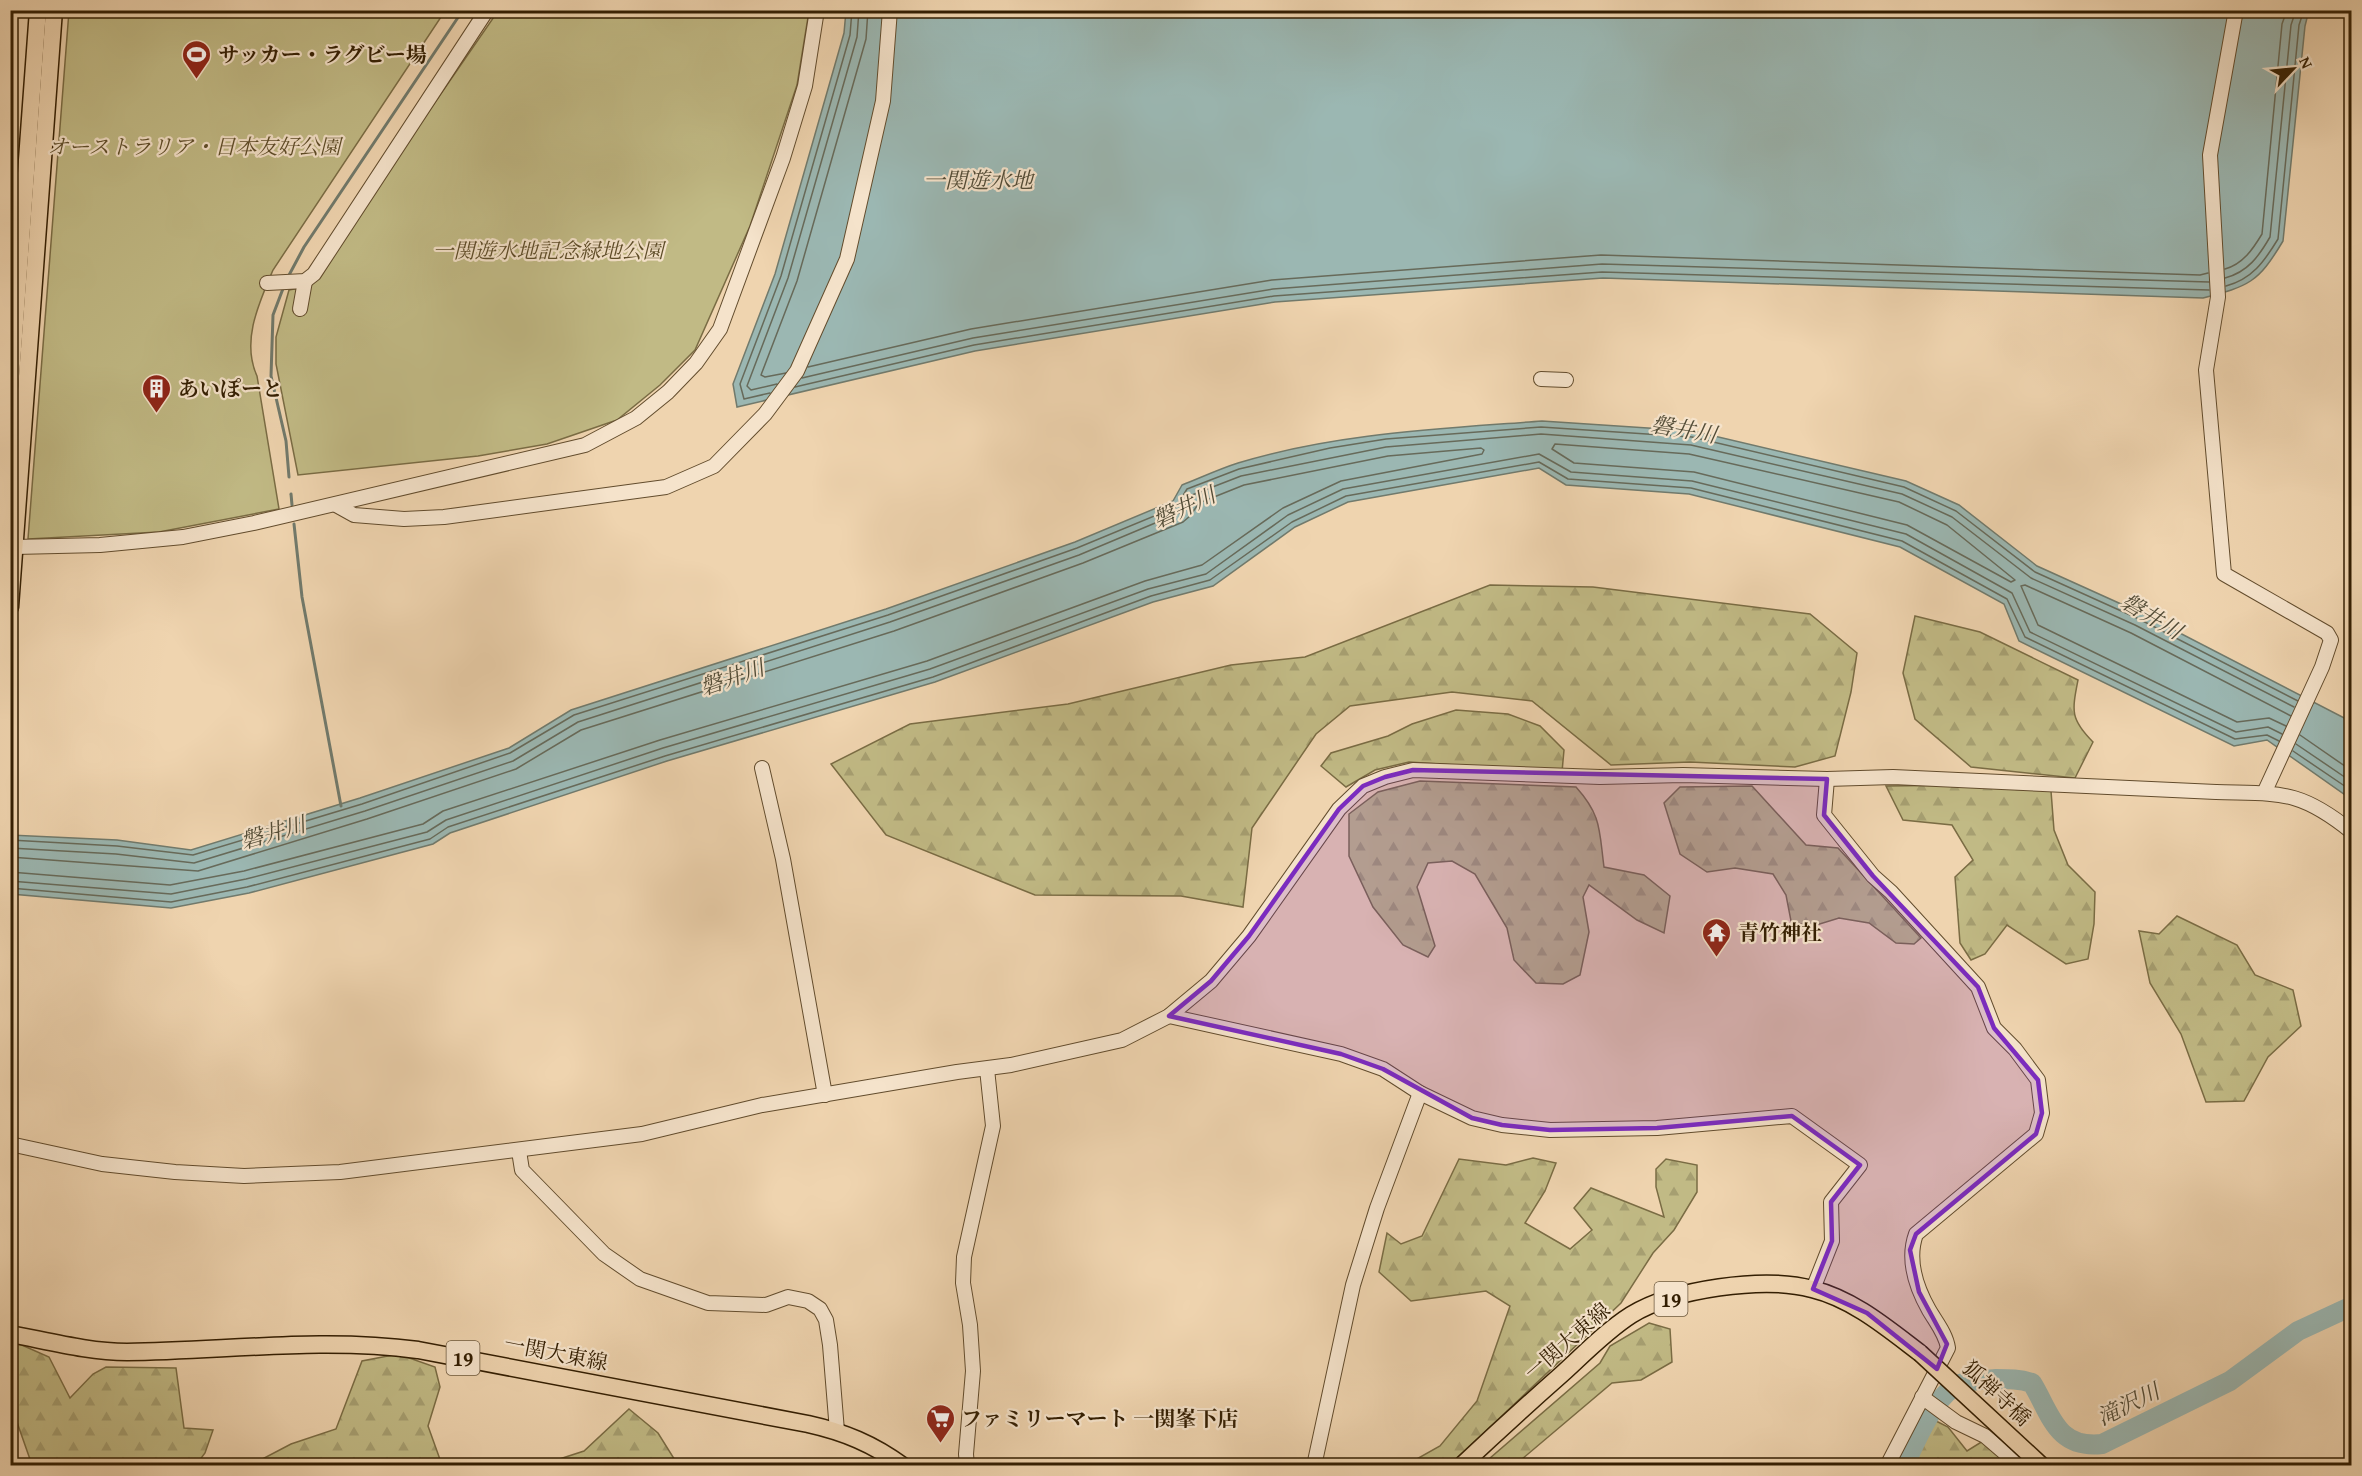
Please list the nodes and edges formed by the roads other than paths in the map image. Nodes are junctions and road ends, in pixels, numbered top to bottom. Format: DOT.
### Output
graph roads {
  1 [pos="38,10"];
  2 [pos="54,10"];
  3 [pos="487,10"];
  4 [pos="817,10"];
  5 [pos="890,10"];
  6 [pos="2236,10"];
  7 [pos="305,281"];
  8 [pos="267,283"];
  9 [pos="300,309"];
  10 [pos="1541,380"];
  11 [pos="1566,380"];
  12 [pos="10,390"];
  13 [pos="336,505"];
  14 [pos="15,547"];
  15 [pos="10,607"];
  16 [pos="762,768"];
  17 [pos="1827,779"];
  18 [pos="2267,786"];
  19 [pos="2352,832"];
  20 [pos="1169,1016"];
  21 [pos="987,1069"];
  22 [pos="1420,1093"];
  23 [pos="825,1095"];
  24 [pos="10,1144"];
  25 [pos="519,1151"];
  26 [pos="1813,1289"];
  27 [pos="10,1334"];
  28 [pos="1920,1353"];
  29 [pos="1925,1398"];
  30 [pos="837,1431"];
  31 [pos="903,1466"];
  32 [pos="968,1466"];
  33 [pos="1314,1466"];
  34 [pos="1461,1466"];
  35 [pos="1887,1466"];
  36 [pos="2020,1466"];
  37 [pos="2042,1466"];
  1 -- 12 [label="main road"];
  2 -- 14 [label="main road"];
  3 -- 7 [label="street"];
  4 -- 13 [label="street"];
  5 -- 13 [label="street"];
  6 -- 18 [label="street"];
  7 -- 8 [label="street"];
  7 -- 9 [label="street"];
  10 -- 11 [label="street"];
  13 -- 14 [label="street"];
  14 -- 15 [label="main road"];
  16 -- 23 [label="street"];
  17 -- 18 [label="street"];
  17 -- 20 [label="street"];
  17 -- 29 [label="street"];
  18 -- 19 [label="street"];
  20 -- 21 [label="street"];
  20 -- 22 [label="street"];
  21 -- 23 [label="street"];
  21 -- 32 [label="street"];
  22 -- 26 [label="street"];
  22 -- 33 [label="street"];
  23 -- 25 [label="street"];
  24 -- 25 [label="street"];
  25 -- 30 [label="street"];
  26 -- 28 [label="main road, 一関大東線 / 19"];
  26 -- 34 [label="main road, 一関大東線 / 19"];
  27 -- 30 [label="main road, 一関大東線 / 19"];
  28 -- 37 [label="main road, 狐禅寺橋 / 19, bridge"];
  29 -- 35 [label="street"];
  29 -- 36 [label="street"];
  30 -- 31 [label="main road, 一関大東線 / 19"];
}
